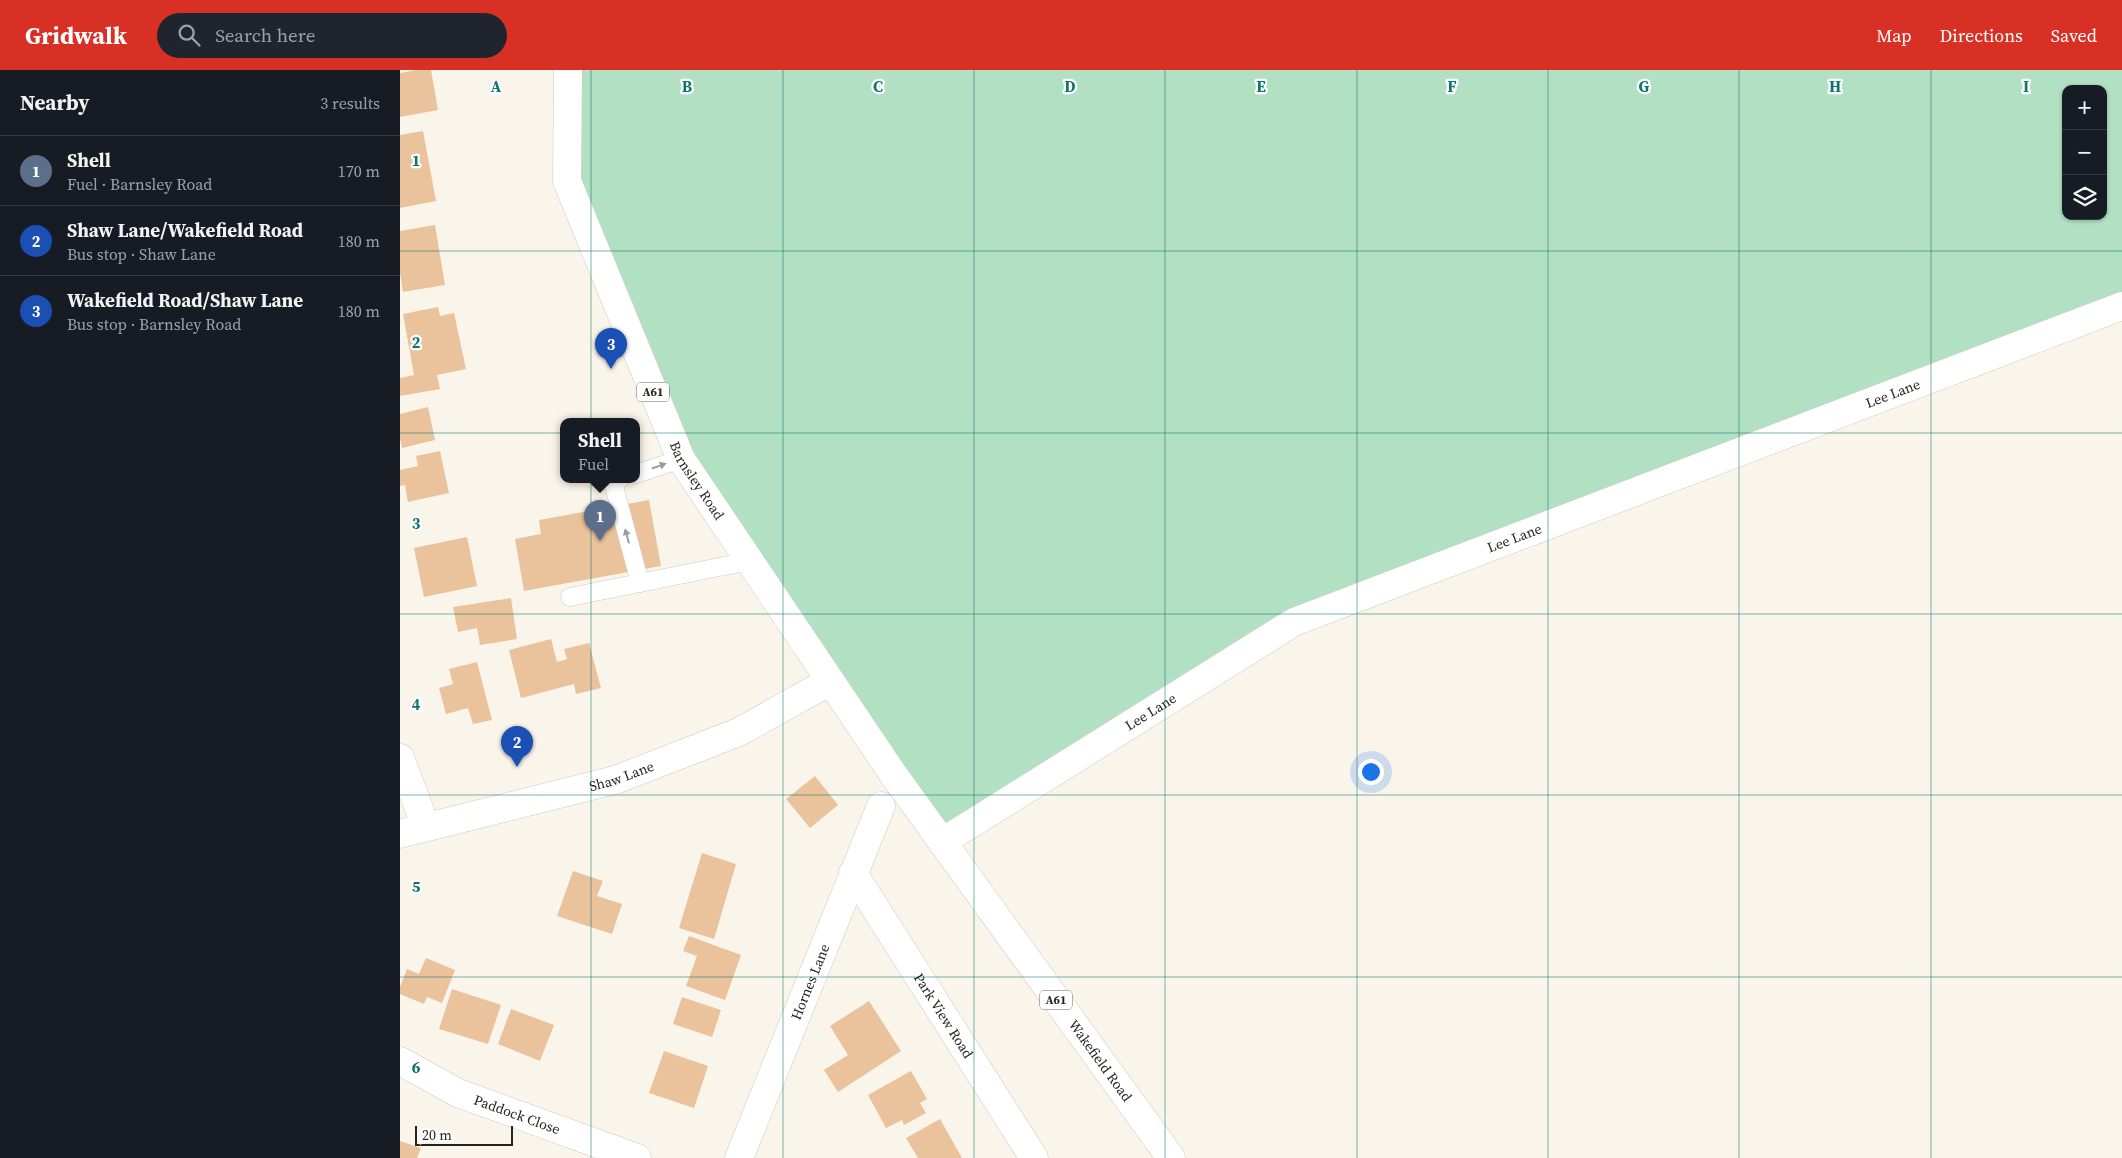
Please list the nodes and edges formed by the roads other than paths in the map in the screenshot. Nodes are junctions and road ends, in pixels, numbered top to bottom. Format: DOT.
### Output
graph roads {
  1 [pos="568,70"];
  2 [pos="2122,306"];
  3 [pos="681,459"];
  4 [pos="640,473"];
  5 [pos="613,483"];
  6 [pos="749,561"];
  7 [pos="640,583"];
  8 [pos="570,597"];
  9 [pos="830,681"];
  10 [pos="400,758"];
  11 [pos="881,806"];
  12 [pos="426,828"];
  13 [pos="400,834"];
  14 [pos="942,842"];
  15 [pos="853,873"];
  16 [pos="400,1061"];
  17 [pos="637,1158"];
  18 [pos="739,1158"];
  19 [pos="1034,1158"];
  20 [pos="1171,1158"];
  1 -- 3 [label="main road, Barnsley Road / A61"];
  2 -- 14 [label="main road, Lee Lane"];
  4 -- 3 [label="lane, one-way"];
  3 -- 6 [label="main road, Barnsley Road / A61"];
  7 -- 5 [label="lane, one-way"];
  6 -- 7 [label="lane"];
  6 -- 9 [label="main road, Barnsley Road / A61"];
  7 -- 8 [label="lane"];
  9 -- 12 [label="main road, Shaw Lane"];
  9 -- 14 [label="main road, Barnsley Road / A61"];
  10 -- 12 [label="main road"];
  11 -- 15 [label="main road, Hornes Lane"];
  12 -- 13 [label="main road, Shaw Lane"];
  14 -- 20 [label="main road, Wakefield Road / A61"];
  15 -- 18 [label="main road, Hornes Lane"];
  15 -- 19 [label="main road, Park View Road"];
  16 -- 17 [label="main road, Paddock Close"];
}
